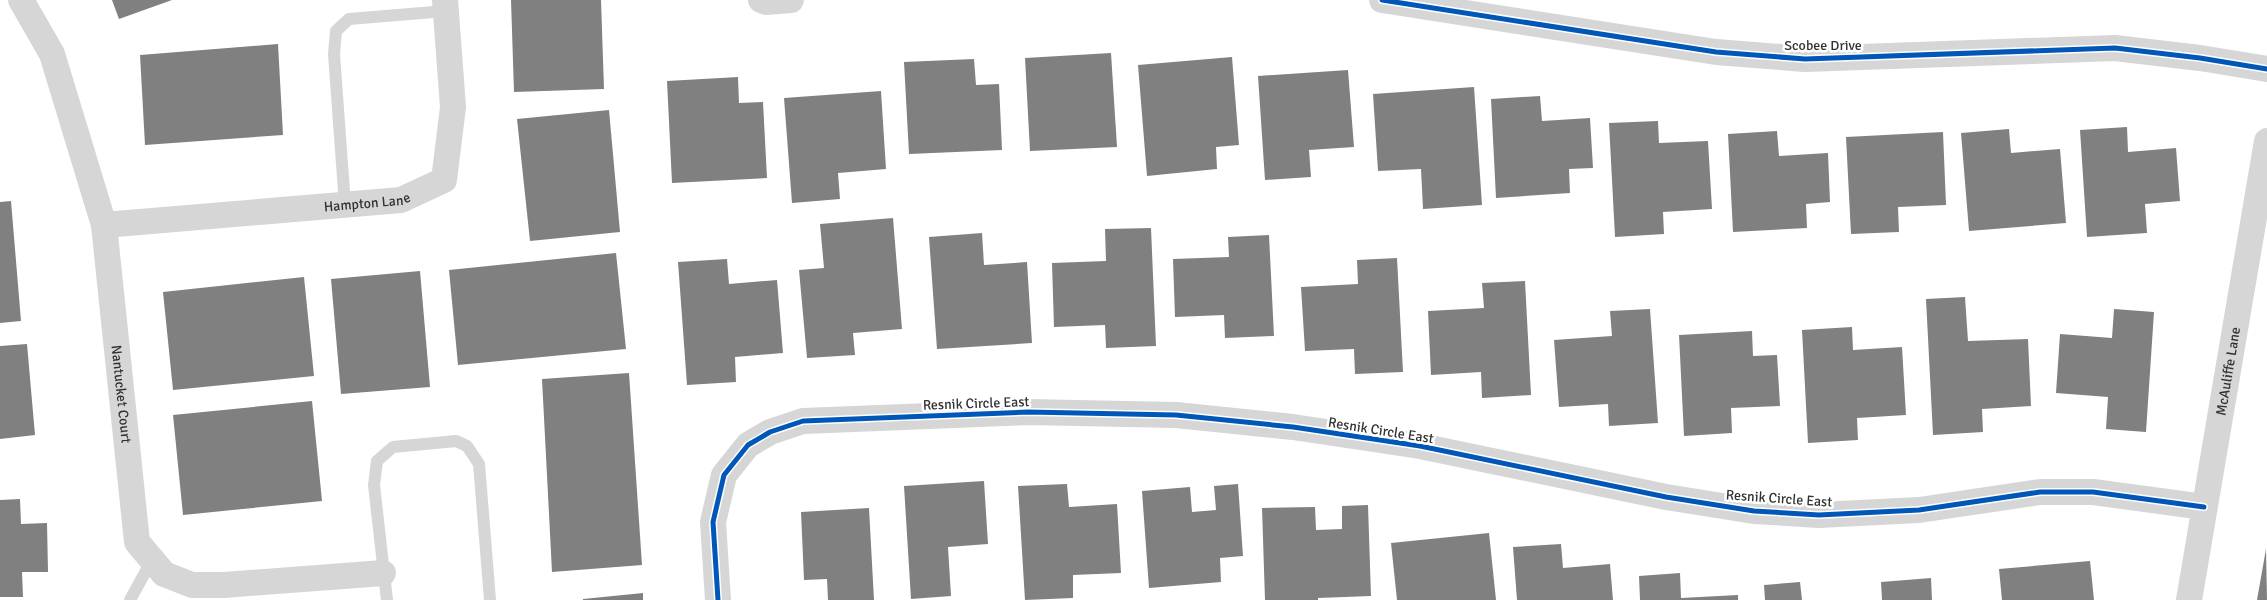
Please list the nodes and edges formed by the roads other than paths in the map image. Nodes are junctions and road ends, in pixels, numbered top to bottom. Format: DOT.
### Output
graph roads {
  1 [pos="21,0"];
  2 [pos="761,0"];
  3 [pos="791,0"];
  4 [pos="1382,0"];
  5 [pos="446,5"];
  6 [pos="2267,69"];
  7 [pos="2267,141"];
  8 [pos="345,205"];
  9 [pos="104,225"];
  10 [pos="2204,507"];
  11 [pos="152,560"];
  12 [pos="383,573"];
  13 [pos="224,593"];
  14 [pos="130,600"];
  15 [pos="387,600"];
  16 [pos="490,600"];
  17 [pos="718,600"];
  18 [pos="2189,600"];
  1 -- 9 [label="street, Nantucket Court"];
  2 -- 3 [label="street"];
  4 -- 6 [label="street, Scobee Drive"];
  5 -- 8 [label="street, Hampton Lane"];
  5 -- 8 [label="lane"];
  7 -- 10 [label="street, McAuliffe Lane"];
  8 -- 9 [label="street, Hampton Lane"];
  9 -- 11 [label="street, Nantucket Court"];
  10 -- 17 [label="street, Resnik Circle East"];
  10 -- 18 [label="street, McAuliffe Lane"];
  11 -- 13 [label="street, Nantucket Court"];
  11 -- 14 [label="lane"];
  12 -- 13 [label="street, Nantucket Court"];
  12 -- 15 [label="lane"];
  12 -- 16 [label="lane"];
}
